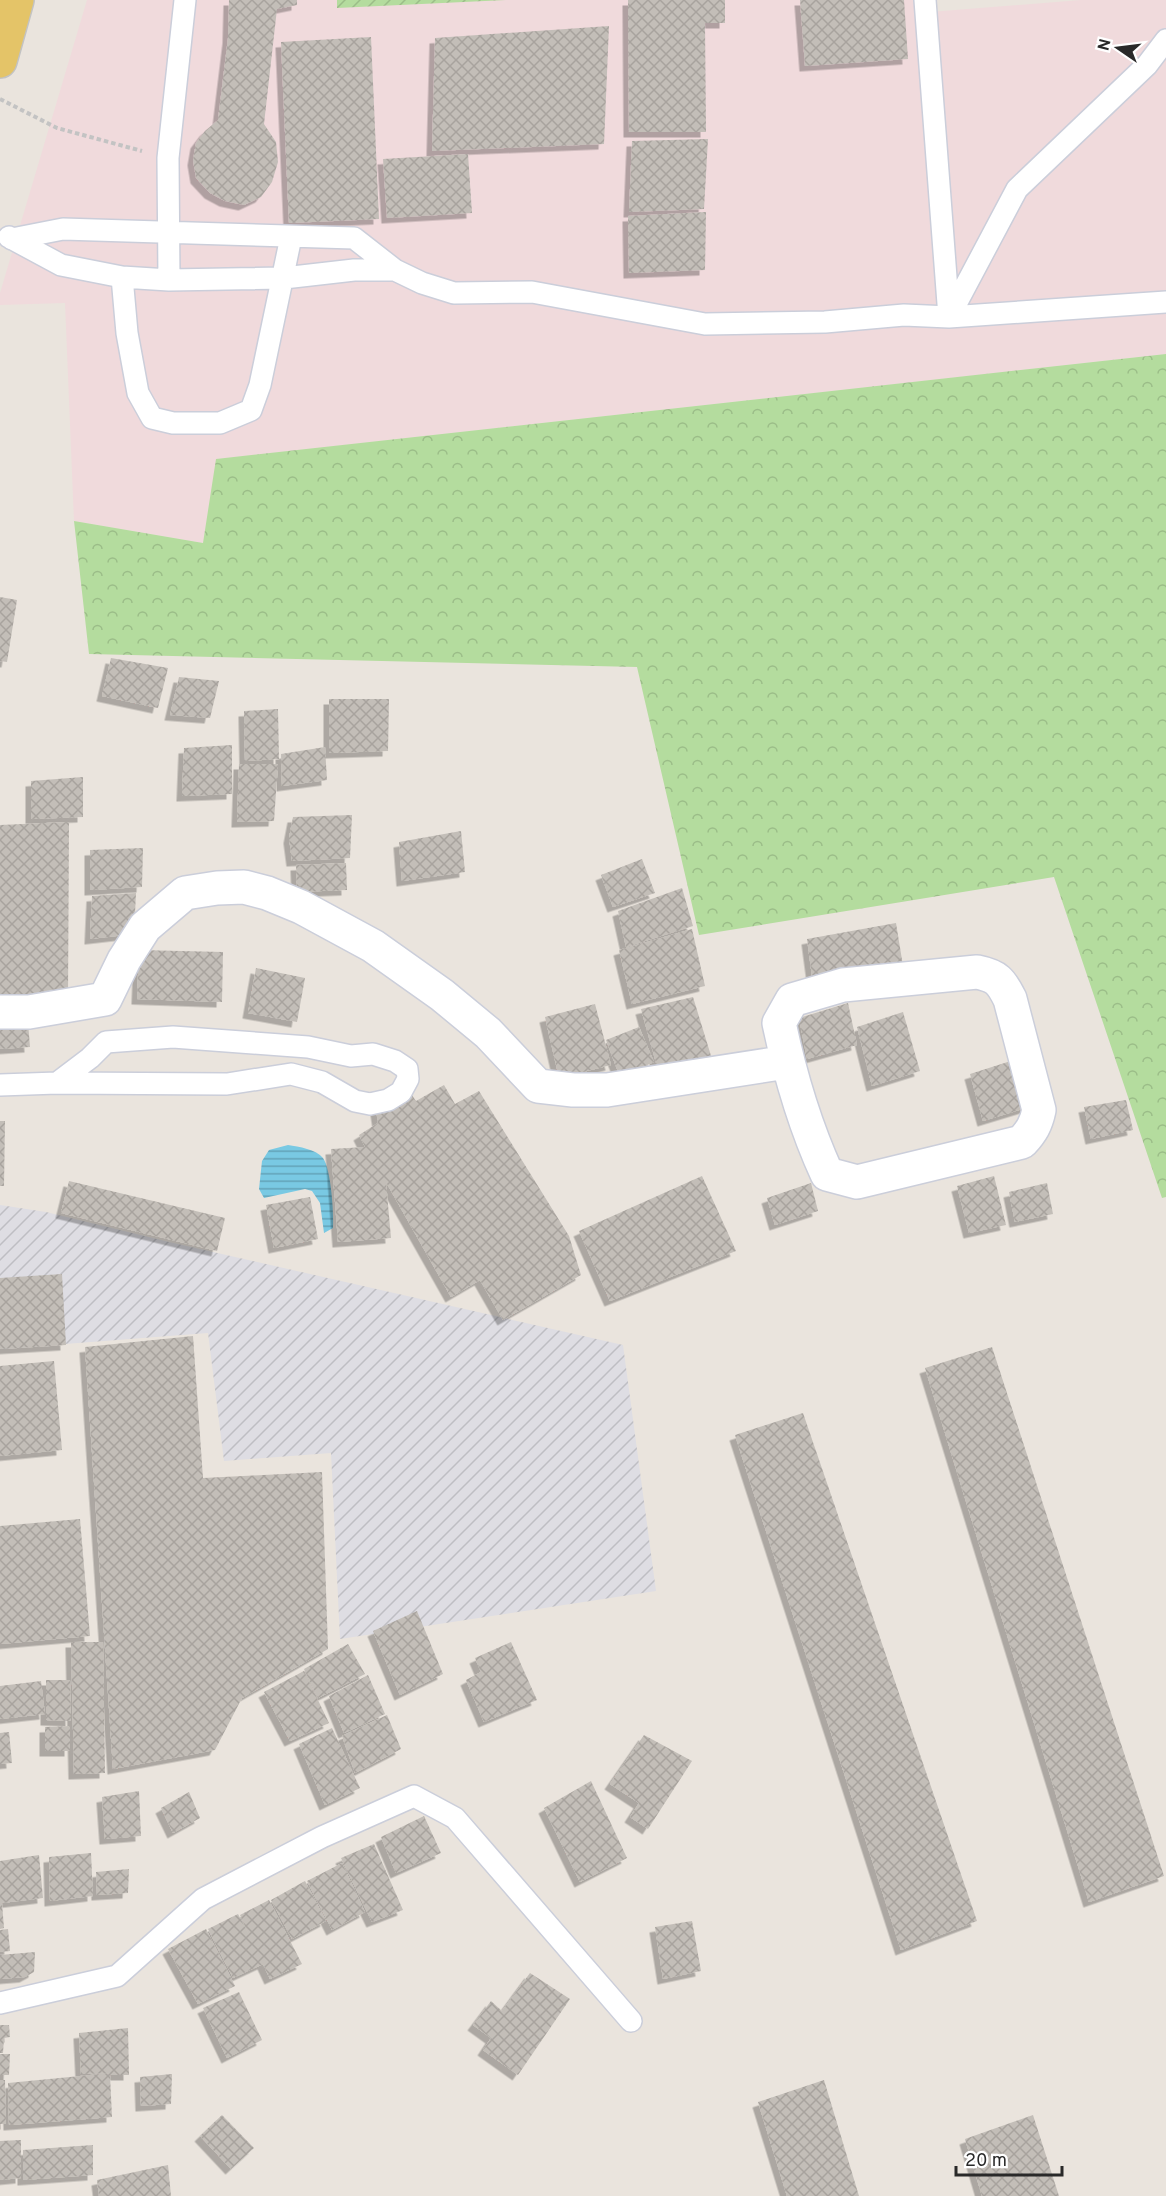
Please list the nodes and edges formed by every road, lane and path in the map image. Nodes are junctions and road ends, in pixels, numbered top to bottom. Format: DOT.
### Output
graph roads {
  1 [pos="17,0"];
  2 [pos="185,0"];
  3 [pos="925,0"];
  4 [pos="1166,40"];
  5 [pos="0,61"];
  6 [pos="0,99"];
  7 [pos="168,158"];
  8 [pos="168,231"];
  9 [pos="6,236"];
  10 [pos="291,237"];
  11 [pos="395,270"];
  12 [pos="122,277"];
  13 [pos="284,278"];
  14 [pos="170,280"];
  15 [pos="1166,302"];
  16 [pos="949,317"];
  17 [pos="0,1012"];
  18 [pos="787,1062"];
  19 [pos="57,1083"];
  20 [pos="0,1085"];
  21 [pos="0,2003"];
  22 [pos="631,2021"];
  1 -- 5 [label="main road"];
  2 -- 7 [label="lane"];
  3 -- 16 [label="lane"];
  4 -- 16 [label="lane"];
  6 -- 7 [label="path"];
  7 -- 8 [label="lane"];
  8 -- 9 [label="lane"];
  8 -- 10 [label="lane"];
  8 -- 14 [label="lane"];
  9 -- 12 [label="lane"];
  10 -- 11 [label="lane"];
  10 -- 13 [label="lane"];
  11 -- 13 [label="lane"];
  11 -- 16 [label="lane"];
  12 -- 13 [label="lane"];
  12 -- 14 [label="lane"];
  13 -- 14 [label="lane"];
  15 -- 16 [label="lane"];
  17 -- 18 [label="street"];
  18 -- 18 [label="street"];
  19 -- 19 [label="lane"];
  19 -- 20 [label="lane"];
  21 -- 22 [label="lane"];
}
